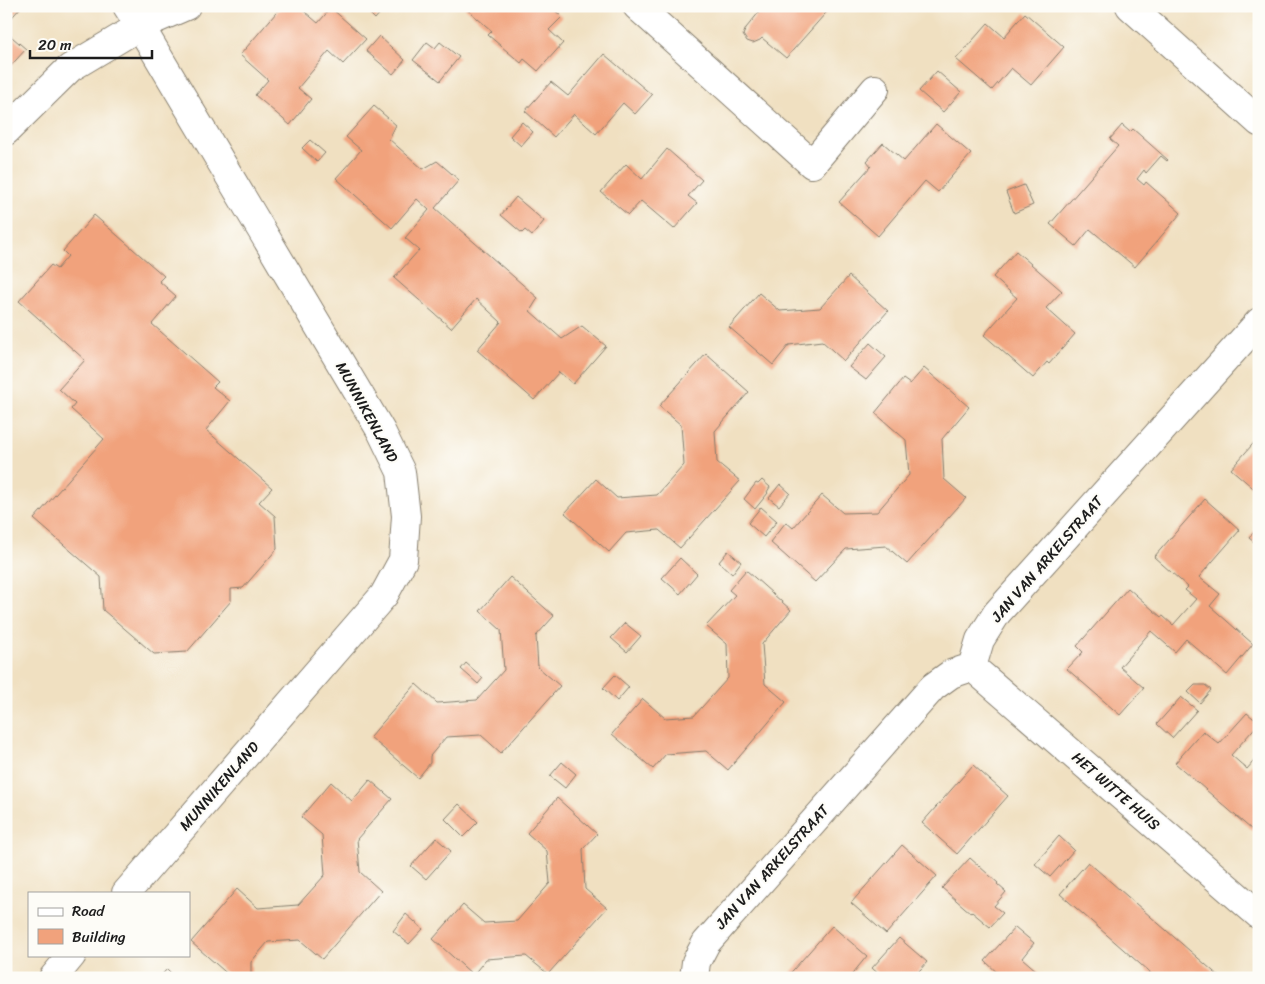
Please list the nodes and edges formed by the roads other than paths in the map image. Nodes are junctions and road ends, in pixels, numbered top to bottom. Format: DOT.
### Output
graph roads {
  1 [pos="186,6"];
  2 [pos="637,6"];
  3 [pos="1130,6"];
  4 [pos="134,16"];
  5 [pos="875,89"];
  6 [pos="1259,122"];
  7 [pos="6,131"];
  8 [pos="1259,322"];
  9 [pos="972,667"];
  10 [pos="127,892"];
  11 [pos="1259,915"];
  12 [pos="71,956"];
  13 [pos="53,978"];
  14 [pos="694,978"];
  1 -- 4 [label="street"];
  2 -- 5 [label="street"];
  3 -- 6 [label="street"];
  4 -- 7 [label="street"];
  4 -- 10 [label="street, MUNNIKENLAND"];
  8 -- 9 [label="street, JAN VAN ARKELSTRAAT"];
  9 -- 11 [label="street, HET WITTE HUIS"];
  9 -- 14 [label="street, JAN VAN ARKELSTRAAT"];
  12 -- 13 [label="street"];
}
